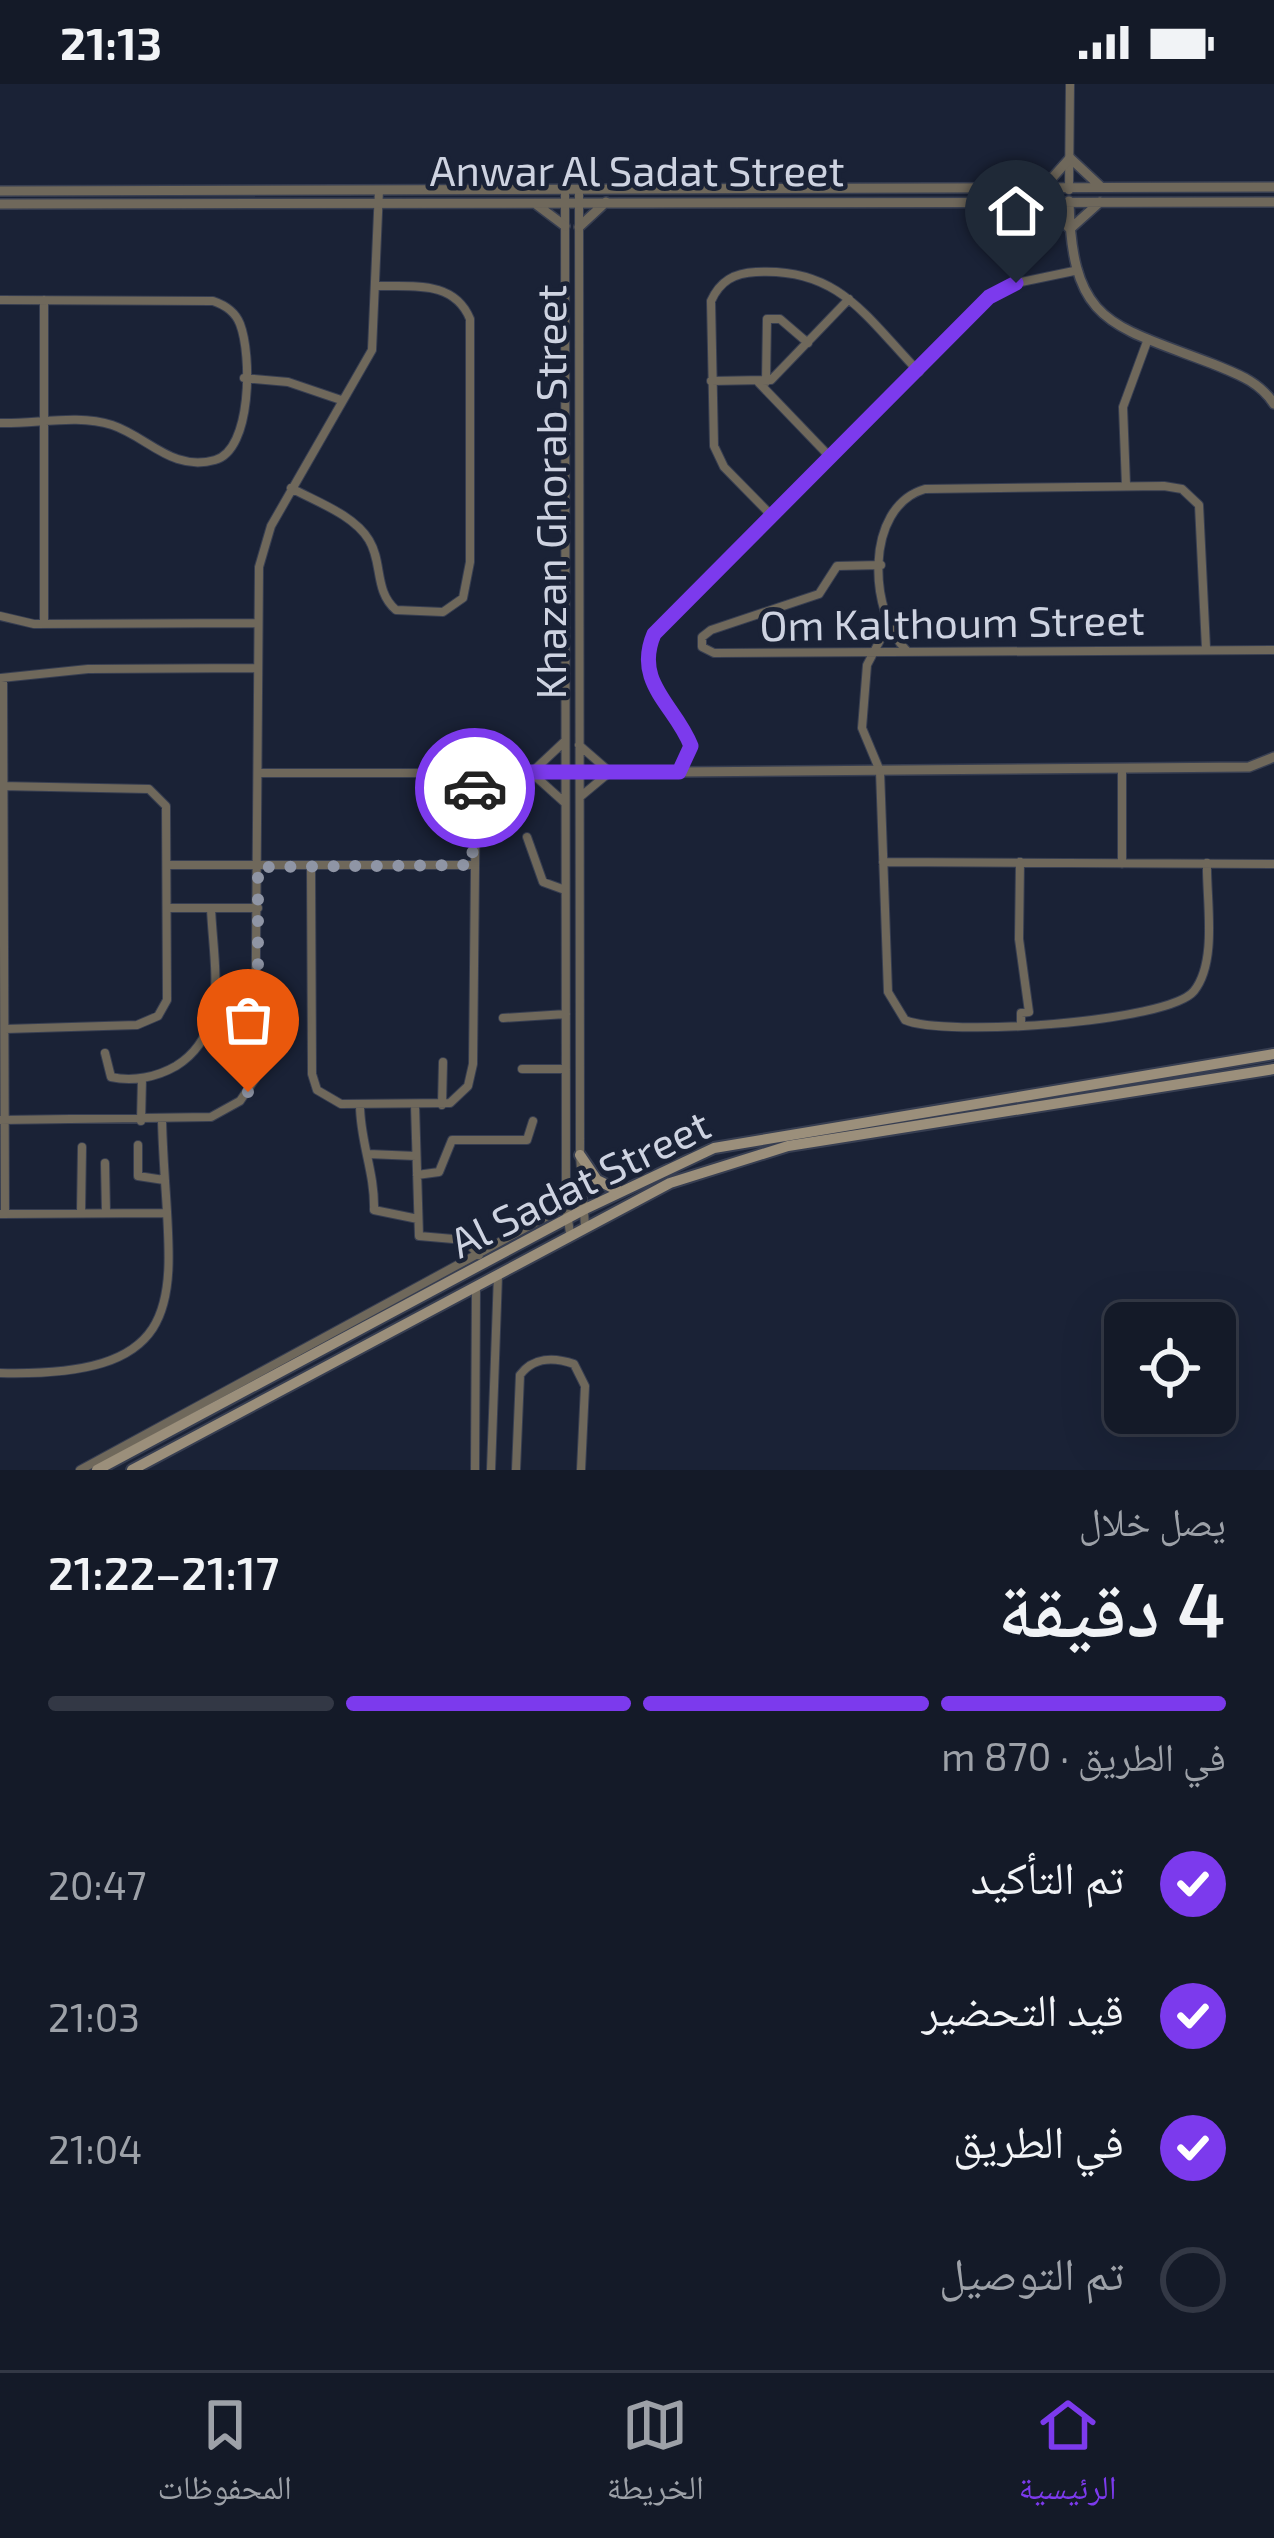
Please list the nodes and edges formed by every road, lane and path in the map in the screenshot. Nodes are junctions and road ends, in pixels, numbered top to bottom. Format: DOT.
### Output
graph roads {
  1 [pos="1070,84"];
  2 [pos="1070,158"];
  3 [pos="1274,187"];
  4 [pos="1069,188"];
  5 [pos="1103,188"];
  6 [pos="565,189"];
  7 [pos="579,189"];
  8 [pos="0,191"];
  9 [pos="1040,194"];
  10 [pos="379,196"];
  11 [pos="1069,201"];
  12 [pos="1103,201"];
  13 [pos="532,202"];
  14 [pos="565,202"];
  15 [pos="579,202"];
  16 [pos="607,202"];
  17 [pos="1274,202"];
  18 [pos="0,204"];
  19 [pos="565,226"];
  20 [pos="579,226"];
  21 [pos="1070,229"];
  22 [pos="1074,271"];
  23 [pos="377,286"];
  24 [pos="849,299"];
  25 [pos="0,300"];
  26 [pos="44,300"];
  27 [pos="1148,339"];
  28 [pos="808,343"];
  29 [pos="920,371"];
  30 [pos="244,379"];
  31 [pos="711,381"];
  32 [pos="763,382"];
  33 [pos="341,400"];
  34 [pos="1274,404"];
  35 [pos="0,423"];
  36 [pos="44,424"];
  37 [pos="579,455"];
  38 [pos="565,456"];
  39 [pos="831,458"];
  40 [pos="1126,484"];
  41 [pos="291,488"];
  42 [pos="773,517"];
  43 [pos="881,565"];
  44 [pos="0,616"];
  45 [pos="44,623"];
  46 [pos="257,623"];
  47 [pos="887,627"];
  48 [pos="1206,648"];
  49 [pos="1274,650"];
  50 [pos="873,652"];
  51 [pos="908,652"];
  52 [pos="258,668"];
  53 [pos="2,678"];
  54 [pos="2,733"];
  55 [pos="565,741"];
  56 [pos="579,745"];
  57 [pos="1274,757"];
  58 [pos="1123,768"];
  59 [pos="880,771"];
  60 [pos="476,772"];
  61 [pos="610,772"];
  62 [pos="679,772"];
  63 [pos="258,773"];
  64 [pos="564,773"];
  65 [pos="579,773"];
  66 [pos="528,774"];
  67 [pos="2,785"];
  68 [pos="579,799"];
  69 [pos="566,806"];
  70 [pos="527,837"];
  71 [pos="2,852"];
  72 [pos="883,862"];
  73 [pos="1020,862"];
  74 [pos="1207,863"];
  75 [pos="1274,863"];
  76 [pos="1122,864"];
  77 [pos="169,865"];
  78 [pos="472,865"];
  79 [pos="258,867"];
  80 [pos="311,867"];
  81 [pos="566,890"];
  82 [pos="169,908"];
  83 [pos="211,908"];
  84 [pos="258,908"];
  85 [pos="2,910"];
  86 [pos="566,1014"];
  87 [pos="503,1018"];
  88 [pos="1021,1024"];
  89 [pos="5,1029"];
  90 [pos="105,1052"];
  91 [pos="1274,1054"];
  92 [pos="3,1056"];
  93 [pos="443,1062"];
  94 [pos="522,1069"];
  95 [pos="566,1069"];
  96 [pos="1274,1069"];
  97 [pos="142,1078"];
  98 [pos="360,1105"];
  99 [pos="415,1105"];
  100 [pos="442,1105"];
  101 [pos="3,1120"];
  102 [pos="141,1121"];
  103 [pos="162,1121"];
  104 [pos="533,1121"];
  105 [pos="138,1145"];
  106 [pos="82,1147"];
  107 [pos="368,1154"];
  108 [pos="580,1155"];
  109 [pos="416,1156"];
  110 [pos="105,1163"];
  111 [pos="417,1175"];
  112 [pos="164,1180"];
  113 [pos="619,1191"];
  114 [pos="583,1210"];
  115 [pos="567,1212"];
  116 [pos="81,1213"];
  117 [pos="106,1213"];
  118 [pos="164,1213"];
  119 [pos="2,1214"];
  120 [pos="418,1219"];
  121 [pos="585,1226"];
  122 [pos="570,1233"];
  123 [pos="478,1255"];
  124 [pos="498,1275"];
  125 [pos="476,1286"];
  126 [pos="0,1372"];
  127 [pos="80,1470"];
  128 [pos="97,1470"];
  129 [pos="132,1470"];
  130 [pos="475,1470"];
  131 [pos="491,1470"];
  132 [pos="516,1470"];
  133 [pos="581,1470"];
  1 -- 2 [label="street"];
  2 -- 4 [label="street"];
  2 -- 5 [label="street"];
  2 -- 9 [label="street"];
  3 -- 5 [label="street, Anwar Al Sadat Street"];
  4 -- 5 [label="street, Anwar Al Sadat Street"];
  4 -- 9 [label="street, Anwar Al Sadat Street"];
  4 -- 11 [label="street"];
  6 -- 7 [label="street, Anwar Al Sadat Street"];
  6 -- 10 [label="street, Anwar Al Sadat Street"];
  6 -- 14 [label="street, Khazan Ghorab Street"];
  7 -- 9 [label="street, Anwar Al Sadat Street"];
  7 -- 15 [label="street, Khazan Ghorab Street"];
  8 -- 10 [label="street, Anwar Al Sadat Street"];
  9 -- 11 [label="street, Anwar Al Sadat Street"];
  9 -- 16 [label="street, Anwar Al Sadat Street"];
  9 -- 21 [label="street"];
  10 -- 13 [label="street, Anwar Al Sadat Street"];
  10 -- 18 [label="street, Anwar Al Sadat Street"];
  10 -- 23 [label="street"];
  11 -- 12 [label="street, Anwar Al Sadat Street"];
  11 -- 21 [label="street"];
  12 -- 17 [label="street, Anwar Al Sadat Street"];
  12 -- 21 [label="street"];
  13 -- 14 [label="street, Anwar Al Sadat Street"];
  13 -- 19 [label="street"];
  14 -- 15 [label="street, Anwar Al Sadat Street"];
  14 -- 19 [label="street, Khazan Ghorab Street"];
  15 -- 16 [label="street, Anwar Al Sadat Street"];
  15 -- 20 [label="street, Khazan Ghorab Street"];
  16 -- 20 [label="street"];
  19 -- 38 [label="street, Khazan Ghorab Street"];
  20 -- 37 [label="street, Khazan Ghorab Street"];
  21 -- 22 [label="street"];
  22 -- 27 [label="street"];
  22 -- 29 [label="street"];
  23 -- 33 [label="street"];
  23 -- 41 [label="street"];
  24 -- 28 [label="street"];
  24 -- 29 [label="street"];
  24 -- 31 [label="street"];
  25 -- 26 [label="street"];
  26 -- 30 [label="street"];
  26 -- 36 [label="street"];
  27 -- 34 [label="street"];
  27 -- 40 [label="street"];
  28 -- 32 [label="street"];
  28 -- 32 [label="street"];
  29 -- 39 [label="street"];
  30 -- 33 [label="street"];
  30 -- 36 [label="street"];
  31 -- 32 [label="street"];
  31 -- 42 [label="street"];
  32 -- 39 [label="street"];
  33 -- 41 [label="street"];
  35 -- 36 [label="street"];
  36 -- 45 [label="street"];
  37 -- 38 [label="street"];
  37 -- 56 [label="street, Khazan Ghorab Street"];
  38 -- 55 [label="street, Khazan Ghorab Street"];
  39 -- 42 [label="street"];
  40 -- 43 [label="street"];
  40 -- 48 [label="street"];
  41 -- 46 [label="street"];
  42 -- 62 [label="street"];
  43 -- 47 [label="street"];
  43 -- 50 [label="street, Om Kalthoum Street"];
  44 -- 45 [label="street"];
  45 -- 46 [label="street"];
  46 -- 52 [label="street"];
  47 -- 50 [label="street"];
  47 -- 51 [label="street"];
  48 -- 49 [label="street, Om Kalthoum Street"];
  48 -- 51 [label="street, Om Kalthoum Street"];
  50 -- 51 [label="street, Om Kalthoum Street"];
  50 -- 59 [label="street"];
  52 -- 53 [label="street"];
  52 -- 63 [label="street"];
  53 -- 54 [label="street"];
  54 -- 67 [label="street"];
  55 -- 64 [label="street, Khazan Ghorab Street"];
  55 -- 66 [label="street"];
  56 -- 61 [label="street"];
  56 -- 65 [label="street, Khazan Ghorab Street"];
  57 -- 58 [label="street"];
  58 -- 59 [label="street"];
  58 -- 76 [label="street"];
  59 -- 62 [label="street"];
  59 -- 72 [label="street"];
  60 -- 63 [label="street"];
  60 -- 66 [label="street"];
  60 -- 78 [label="street"];
  61 -- 62 [label="street"];
  61 -- 65 [label="street"];
  61 -- 68 [label="street"];
  63 -- 79 [label="street"];
  64 -- 65 [label="street"];
  64 -- 66 [label="street"];
  64 -- 69 [label="street, Khazan Ghorab Street"];
  65 -- 68 [label="street, Khazan Ghorab Street"];
  66 -- 69 [label="street"];
  67 -- 71 [label="street"];
  67 -- 77 [label="street"];
  68 -- 108 [label="street, Khazan Ghorab Street"];
  69 -- 81 [label="street, Khazan Ghorab Street"];
  70 -- 81 [label="street"];
  71 -- 85 [label="street"];
  72 -- 73 [label="street"];
  72 -- 88 [label="street"];
  73 -- 76 [label="street"];
  73 -- 88 [label="street"];
  74 -- 75 [label="street"];
  74 -- 76 [label="street"];
  74 -- 88 [label="street"];
  77 -- 79 [label="street"];
  77 -- 82 [label="street"];
  78 -- 80 [label="street"];
  78 -- 100 [label="street"];
  79 -- 80 [label="street"];
  79 -- 84 [label="street"];
  80 -- 98 [label="street"];
  81 -- 86 [label="street, Khazan Ghorab Street"];
  82 -- 83 [label="street"];
  82 -- 89 [label="street"];
  83 -- 84 [label="street"];
  83 -- 97 [label="street"];
  84 -- 103 [label="street"];
  85 -- 89 [label="street"];
  86 -- 87 [label="street"];
  86 -- 95 [label="street, Khazan Ghorab Street"];
  89 -- 92 [label="street"];
  90 -- 97 [label="street"];
  91 -- 113 [label="main road, Al Sadat Street"];
  92 -- 101 [label="street"];
  93 -- 100 [label="street"];
  94 -- 95 [label="street"];
  95 -- 115 [label="street, Khazan Ghorab Street"];
  96 -- 121 [label="main road, Al Sadat Street"];
  97 -- 102 [label="street"];
  98 -- 99 [label="street"];
  98 -- 107 [label="street"];
  99 -- 100 [label="street"];
  99 -- 109 [label="street"];
  101 -- 102 [label="street"];
  101 -- 119 [label="street"];
  102 -- 103 [label="street"];
  103 -- 112 [label="street"];
  104 -- 111 [label="street"];
  105 -- 112 [label="street"];
  106 -- 116 [label="street"];
  107 -- 109 [label="street"];
  107 -- 120 [label="street"];
  108 -- 113 [label="main road"];
  108 -- 114 [label="street, Khazan Ghorab Street"];
  109 -- 111 [label="street"];
  110 -- 117 [label="street"];
  111 -- 120 [label="street"];
  112 -- 118 [label="street"];
  113 -- 114 [label="main road, Al Sadat Street"];
  114 -- 115 [label="main road, Al Sadat Street"];
  114 -- 121 [label="street, Khazan Ghorab Street"];
  115 -- 122 [label="street, Khazan Ghorab Street"];
  115 -- 123 [label="street"];
  115 -- 128 [label="main road, Al Sadat Street"];
  116 -- 117 [label="street"];
  116 -- 119 [label="street"];
  117 -- 118 [label="street"];
  118 -- 126 [label="street"];
  120 -- 123 [label="street"];
  121 -- 122 [label="main road, Al Sadat Street"];
  122 -- 124 [label="main road, Al Sadat Street"];
  123 -- 127 [label="street"];
  124 -- 125 [label="main road, Al Sadat Street"];
  124 -- 131 [label="street"];
  125 -- 129 [label="main road, Al Sadat Street"];
  125 -- 130 [label="street"];
  132 -- 133 [label="street"];
}
